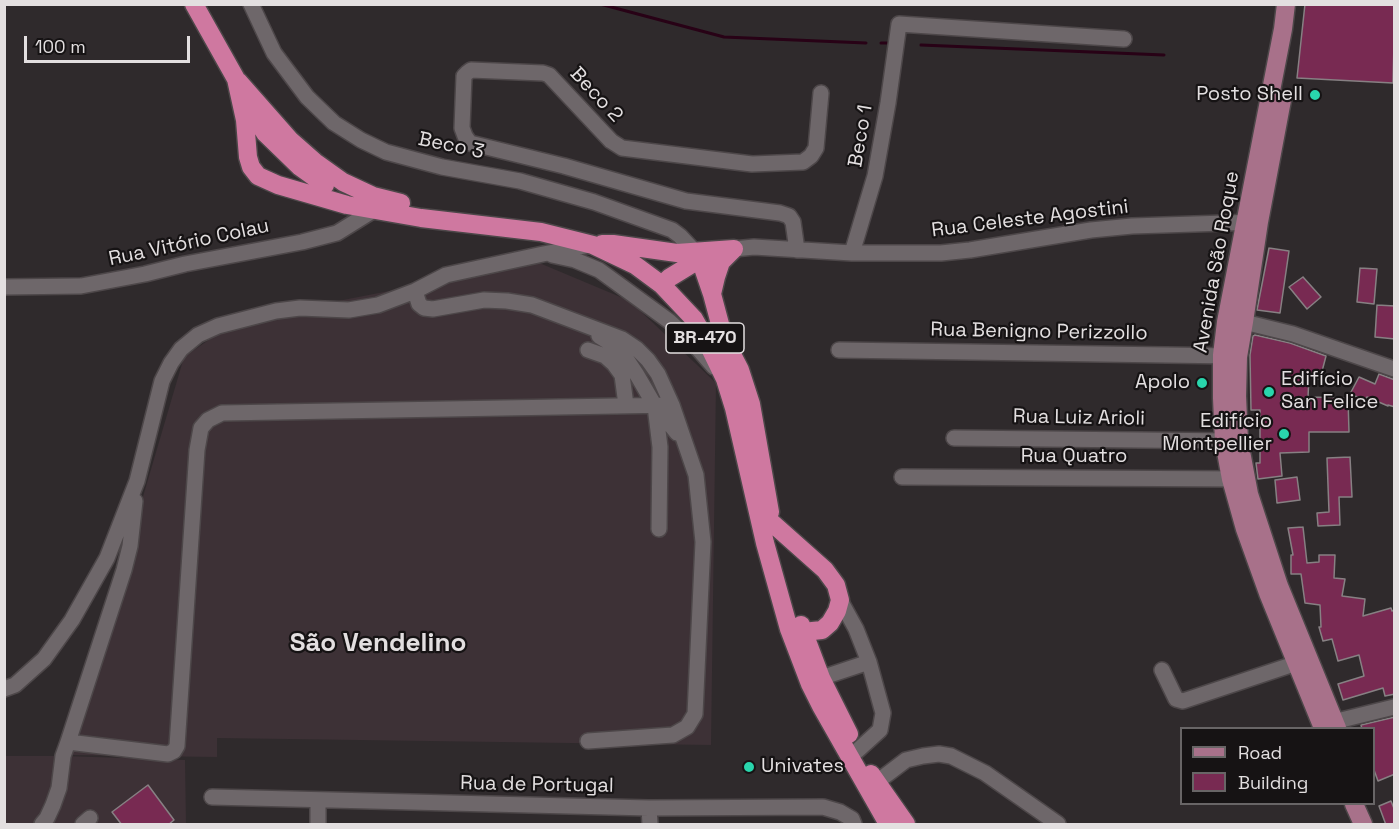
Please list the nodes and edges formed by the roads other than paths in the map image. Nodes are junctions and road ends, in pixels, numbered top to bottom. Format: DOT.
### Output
graph roads {
  1 [pos="194,4"];
  2 [pos="251,4"];
  3 [pos="1292,6"];
  4 [pos="1124,39"];
  5 [pos="237,79"];
  6 [pos="821,93"];
  7 [pos="266,133"];
  8 [pos="290,140"];
  9 [pos="248,156"];
  10 [pos="374,210"];
  11 [pos="1252,223"];
  12 [pos="613,244"];
  13 [pos="593,245"];
  14 [pos="734,249"];
  15 [pos="797,250"];
  16 [pos="852,253"];
  17 [pos="543,254"];
  18 [pos="698,256"];
  19 [pos="669,278"];
  20 [pos="4,287"];
  21 [pos="415,291"];
  22 [pos="712,294"];
  23 [pos="1244,322"];
  24 [pos="584,326"];
  25 [pos="724,339"];
  26 [pos="588,350"];
  27 [pos="839,350"];
  28 [pos="1227,352"];
  29 [pos="1395,369"];
  30 [pos="725,380"];
  31 [pos="626,405"];
  32 [pos="672,405"];
  33 [pos="654,406"];
  34 [pos="954,438"];
  35 [pos="1232,441"];
  36 [pos="684,443"];
  37 [pos="902,477"];
  38 [pos="1239,479"];
  39 [pos="137,481"];
  40 [pos="771,522"];
  41 [pos="659,529"];
  42 [pos="840,600"];
  43 [pos="830,623"];
  44 [pos="796,630"];
  45 [pos="868,662"];
  46 [pos="1303,662"];
  47 [pos="818,670"];
  48 [pos="1162,670"];
  49 [pos="4,689"];
  50 [pos="1395,707"];
  51 [pos="1329,726"];
  52 [pos="588,741"];
  53 [pos="66,749"];
  54 [pos="857,751"];
  55 [pos="877,782"];
  56 [pos="212,797"];
  57 [pos="318,801"];
  58 [pos="1354,805"];
  59 [pos="1366,805"];
  60 [pos="649,808"];
  61 [pos="42,825"];
  62 [pos="318,825"];
  63 [pos="650,825"];
  64 [pos="854,825"];
  65 [pos="888,825"];
  66 [pos="906,825"];
  67 [pos="1058,825"];
  68 [pos="1363,825"];
  69 [pos="1374,825"];
  1 -- 5 [label="highway, BR-470"];
  2 -- 18 [label="street, Beco 3"];
  3 -- 11 [label="main road, Avenida São Roque"];
  4 -- 16 [label="street, Beco 1"];
  5 -- 7 [label="highway, BR-470"];
  5 -- 8 [label="highway, BR-470"];
  5 -- 9 [label="highway"];
  6 -- 15 [label="street, Beco 2"];
  7 -- 8 [label="highway"];
  7 -- 9 [label="highway"];
  7 -- 10 [label="highway, BR-470"];
  8 -- 12 [label="highway, BR-470"];
  9 -- 10 [label="highway"];
  10 -- 13 [label="highway, BR-470"];
  10 -- 20 [label="street, Rua Vitório Colau"];
  11 -- 16 [label="street, Rua Celeste Agostini"];
  11 -- 23 [label="main road, Avenida São Roque"];
  11 -- 28 [label="main road, Avenida São Roque"];
  12 -- 13 [label="highway"];
  12 -- 18 [label="highway"];
  12 -- 19 [label="highway, BR-470"];
  13 -- 17 [label="street"];
  13 -- 30 [label="highway, BR-470"];
  14 -- 15 [label="street, Rua Celeste Agostini"];
  14 -- 18 [label="highway"];
  14 -- 22 [label="highway"];
  15 -- 16 [label="street, Rua Celeste Agostini"];
  17 -- 21 [label="street"];
  17 -- 30 [label="street"];
  18 -- 19 [label="highway"];
  18 -- 22 [label="highway"];
  19 -- 25 [label="highway, BR-470"];
  21 -- 24 [label="street"];
  21 -- 39 [label="street"];
  22 -- 25 [label="highway"];
  23 -- 28 [label="main road, Avenida São Roque"];
  23 -- 29 [label="street"];
  24 -- 32 [label="street"];
  24 -- 33 [label="street"];
  25 -- 40 [label="highway, BR-470"];
  26 -- 31 [label="street"];
  27 -- 28 [label="street, Rua Benigno Perizzollo"];
  28 -- 35 [label="main road, Avenida São Roque"];
  30 -- 44 [label="highway, BR-470"];
  31 -- 33 [label="street"];
  31 -- 53 [label="street"];
  32 -- 33 [label="street"];
  32 -- 36 [label="street"];
  33 -- 36 [label="street"];
  33 -- 41 [label="street"];
  34 -- 35 [label="street, Rua Luiz Arioli"];
  35 -- 38 [label="main road, Avenida São Roque"];
  36 -- 52 [label="street"];
  37 -- 38 [label="street, Rua Quatro"];
  38 -- 46 [label="main road, Avenida São Roque"];
  39 -- 49 [label="street"];
  39 -- 53 [label="street"];
  40 -- 42 [label="highway"];
  40 -- 44 [label="highway, BR-470"];
  42 -- 43 [label="highway"];
  42 -- 45 [label="street"];
  43 -- 44 [label="highway"];
  43 -- 47 [label="highway"];
  44 -- 47 [label="highway, BR-470"];
  44 -- 65 [label="highway, BR-470"];
  45 -- 47 [label="street"];
  45 -- 54 [label="street"];
  46 -- 48 [label="street"];
  46 -- 51 [label="main road, Avenida São Roque"];
  47 -- 54 [label="highway, BR-470"];
  50 -- 51 [label="street"];
  53 -- 61 [label="street"];
  54 -- 55 [label="highway, BR-470"];
  55 -- 66 [label="highway, BR-470"];
  55 -- 67 [label="street"];
  56 -- 57 [label="street, Rua de Portugal"];
  57 -- 60 [label="street, Rua de Portugal"];
  57 -- 62 [label="street"];
  58 -- 68 [label="main road"];
  59 -- 69 [label="main road"];
  60 -- 63 [label="street"];
  60 -- 64 [label="street, Rua de Portugal"];
}
